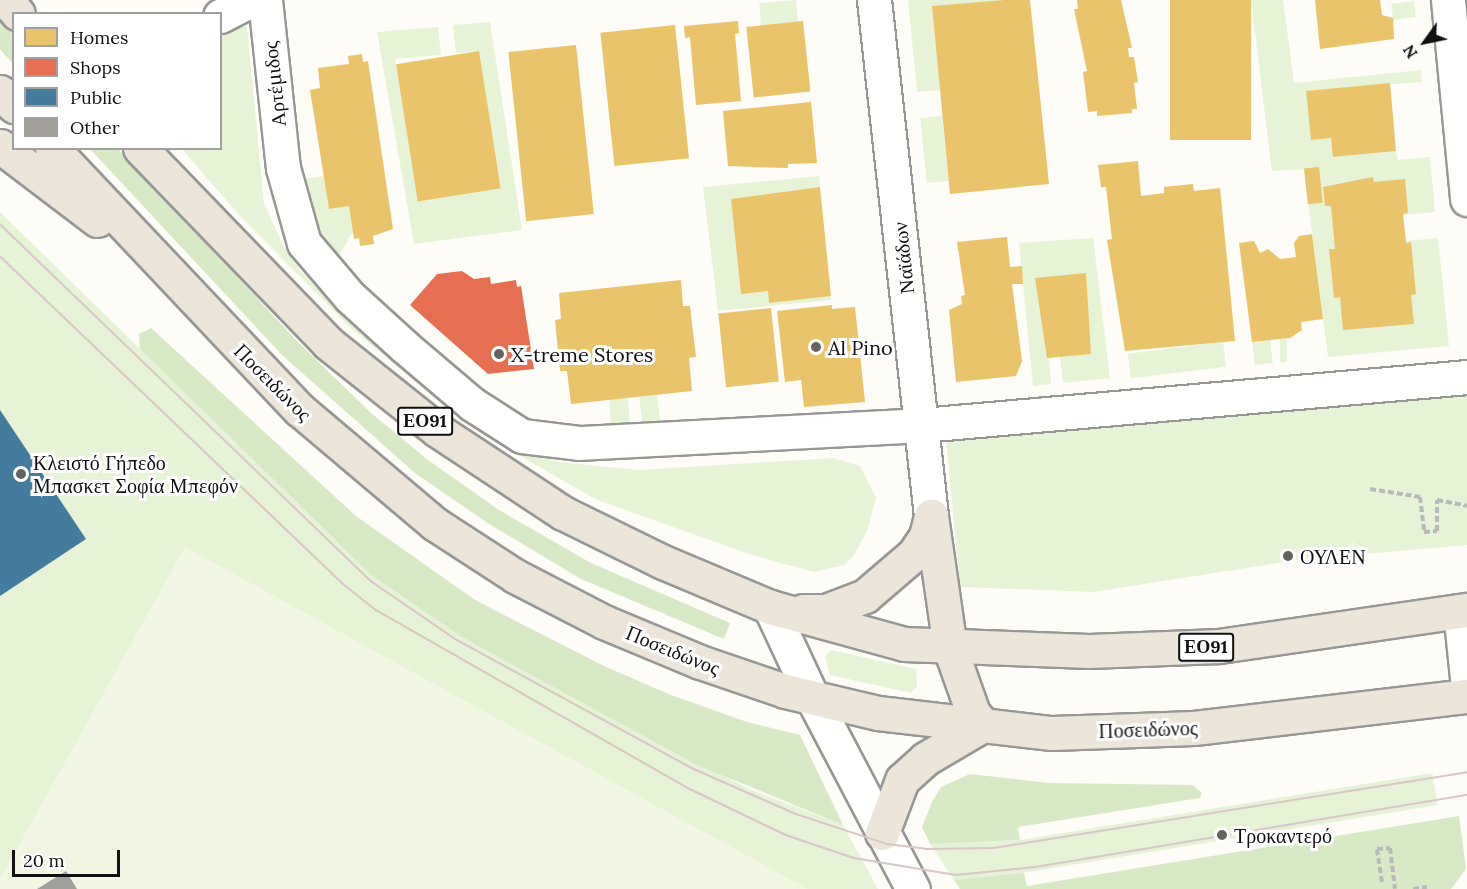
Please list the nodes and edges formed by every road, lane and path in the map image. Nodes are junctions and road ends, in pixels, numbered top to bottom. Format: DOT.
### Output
graph roads {
  1 [pos="6,0"];
  2 [pos="252,0"];
  3 [pos="265,0"];
  4 [pos="874,0"];
  5 [pos="1448,0"];
  6 [pos="16,12"];
  7 [pos="222,15"];
  8 [pos="0,92"];
  9 [pos="12,104"];
  10 [pos="0,146"];
  11 [pos="54,150"];
  12 [pos="143,150"];
  13 [pos="1467,199"];
  14 [pos="165,272"];
  15 [pos="1467,377"];
  16 [pos="922,425"];
  17 [pos="1370,489"];
  18 [pos="1467,506"];
  19 [pos="932,516"];
  20 [pos="770,607"];
  21 [pos="1464,610"];
  22 [pos="950,648"];
  23 [pos="1467,678"];
  24 [pos="1467,696"];
  25 [pos="812,697"];
  26 [pos="983,725"];
  27 [pos="882,833"];
  28 [pos="1383,882"];
  29 [pos="1427,887"];
  30 [pos="913,889"];
  31 [pos="1395,889"];
  32 [pos="1413,889"];
  1 -- 6 [label="highway"];
  2 -- 7 [label="street"];
  3 -- 16 [label="street, Αρτέμιδος"];
  4 -- 16 [label="street, Ναϊάδων"];
  5 -- 13 [label="street"];
  8 -- 9 [label="highway"];
  10 -- 14 [label="highway"];
  11 -- 14 [label="highway, Ποσειδώνος"];
  12 -- 20 [label="highway, ΕΟ91"];
  14 -- 25 [label="highway, Ποσειδώνος"];
  15 -- 16 [label="street"];
  16 -- 19 [label="street, Ναϊάδων"];
  17 -- 18 [label="path"];
  19 -- 20 [label="highway"];
  19 -- 22 [label="highway"];
  20 -- 22 [label="highway, ΕΟ91"];
  20 -- 25 [label="street"];
  21 -- 22 [label="highway, ΕΟ91"];
  21 -- 23 [label="street"];
  22 -- 26 [label="highway"];
  24 -- 26 [label="highway, Ποσειδώνος"];
  25 -- 26 [label="highway, Ποσειδώνος"];
  25 -- 27 [label="street"];
  26 -- 27 [label="highway"];
  27 -- 30 [label="street"];
  28 -- 31 [label="path"];
  29 -- 32 [label="path"];
}
